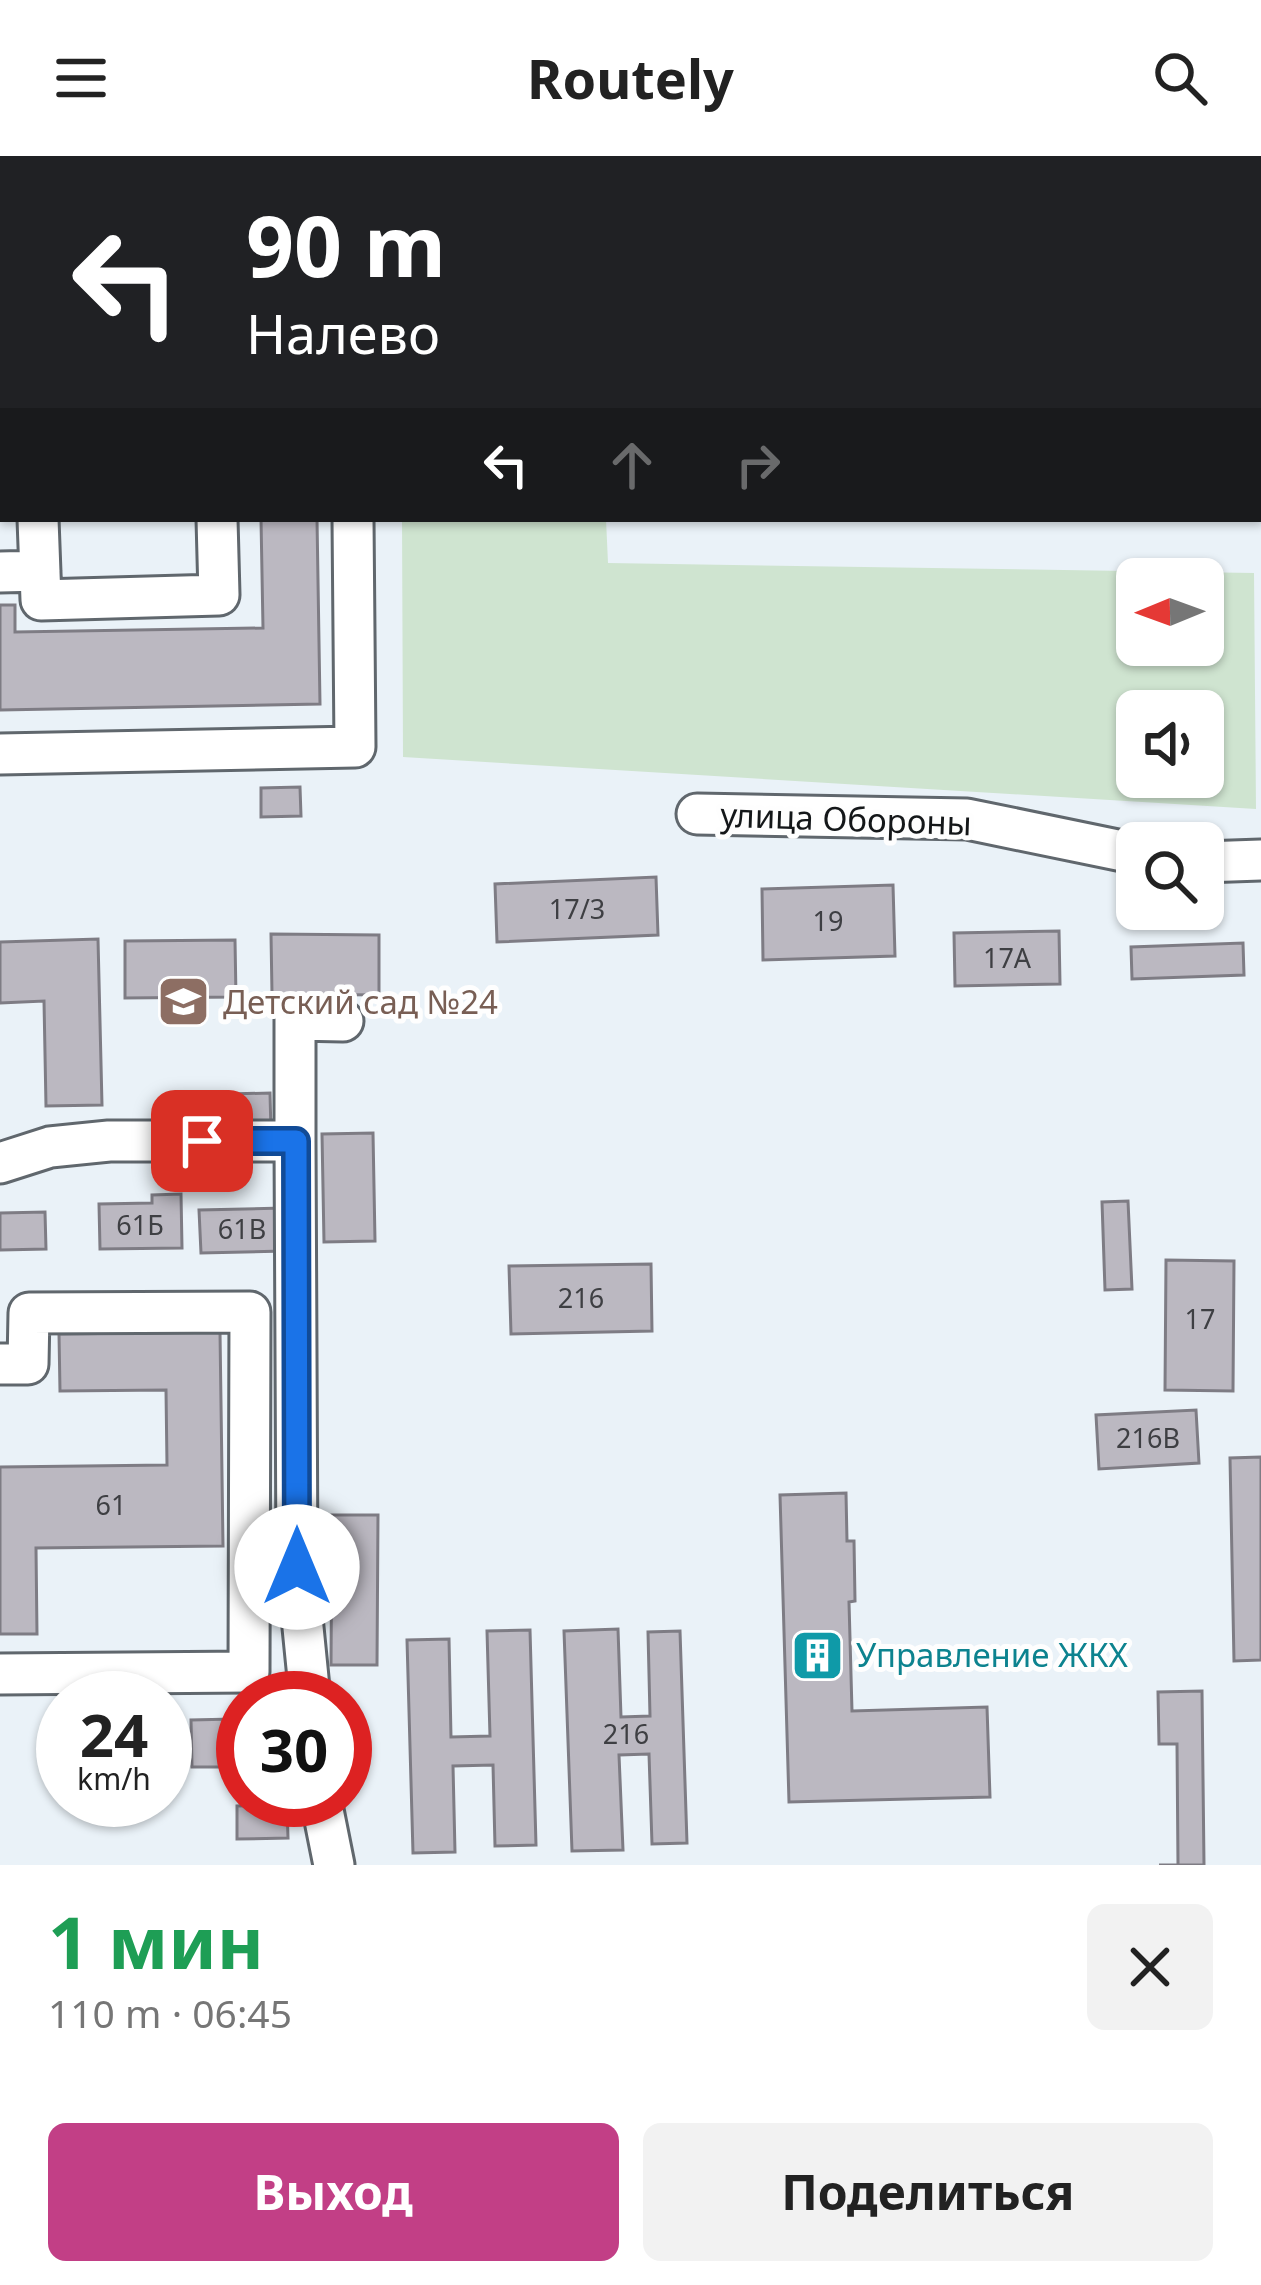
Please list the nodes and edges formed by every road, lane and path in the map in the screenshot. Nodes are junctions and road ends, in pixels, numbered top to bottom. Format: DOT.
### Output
graph roads {
  1 [pos="38,522"];
  2 [pos="217,522"];
  3 [pos="353,522"];
  4 [pos="40,571"];
  5 [pos="0,572"];
  6 [pos="0,754"];
  7 [pos="697,814"];
  8 [pos="1116,850"];
  9 [pos="1261,860"];
  10 [pos="1224,861"];
  11 [pos="343,1021"];
  12 [pos="296,1141"];
  13 [pos="0,1163"];
  14 [pos="0,1364"];
  15 [pos="307,1671"];
  16 [pos="0,1674"];
  17 [pos="326,1827"];
  18 [pos="334,1865"];
  1 -- 4 [label="street"];
  2 -- 4 [label="street"];
  3 -- 6 [label="street"];
  4 -- 5 [label="street"];
  7 -- 8 [label="street, улица Обороны"];
  9 -- 10 [label="street"];
  11 -- 12 [label="street"];
  12 -- 13 [label="street"];
  12 -- 15 [label="street"];
  14 -- 16 [label="street"];
  17 -- 18 [label="street"];
}
